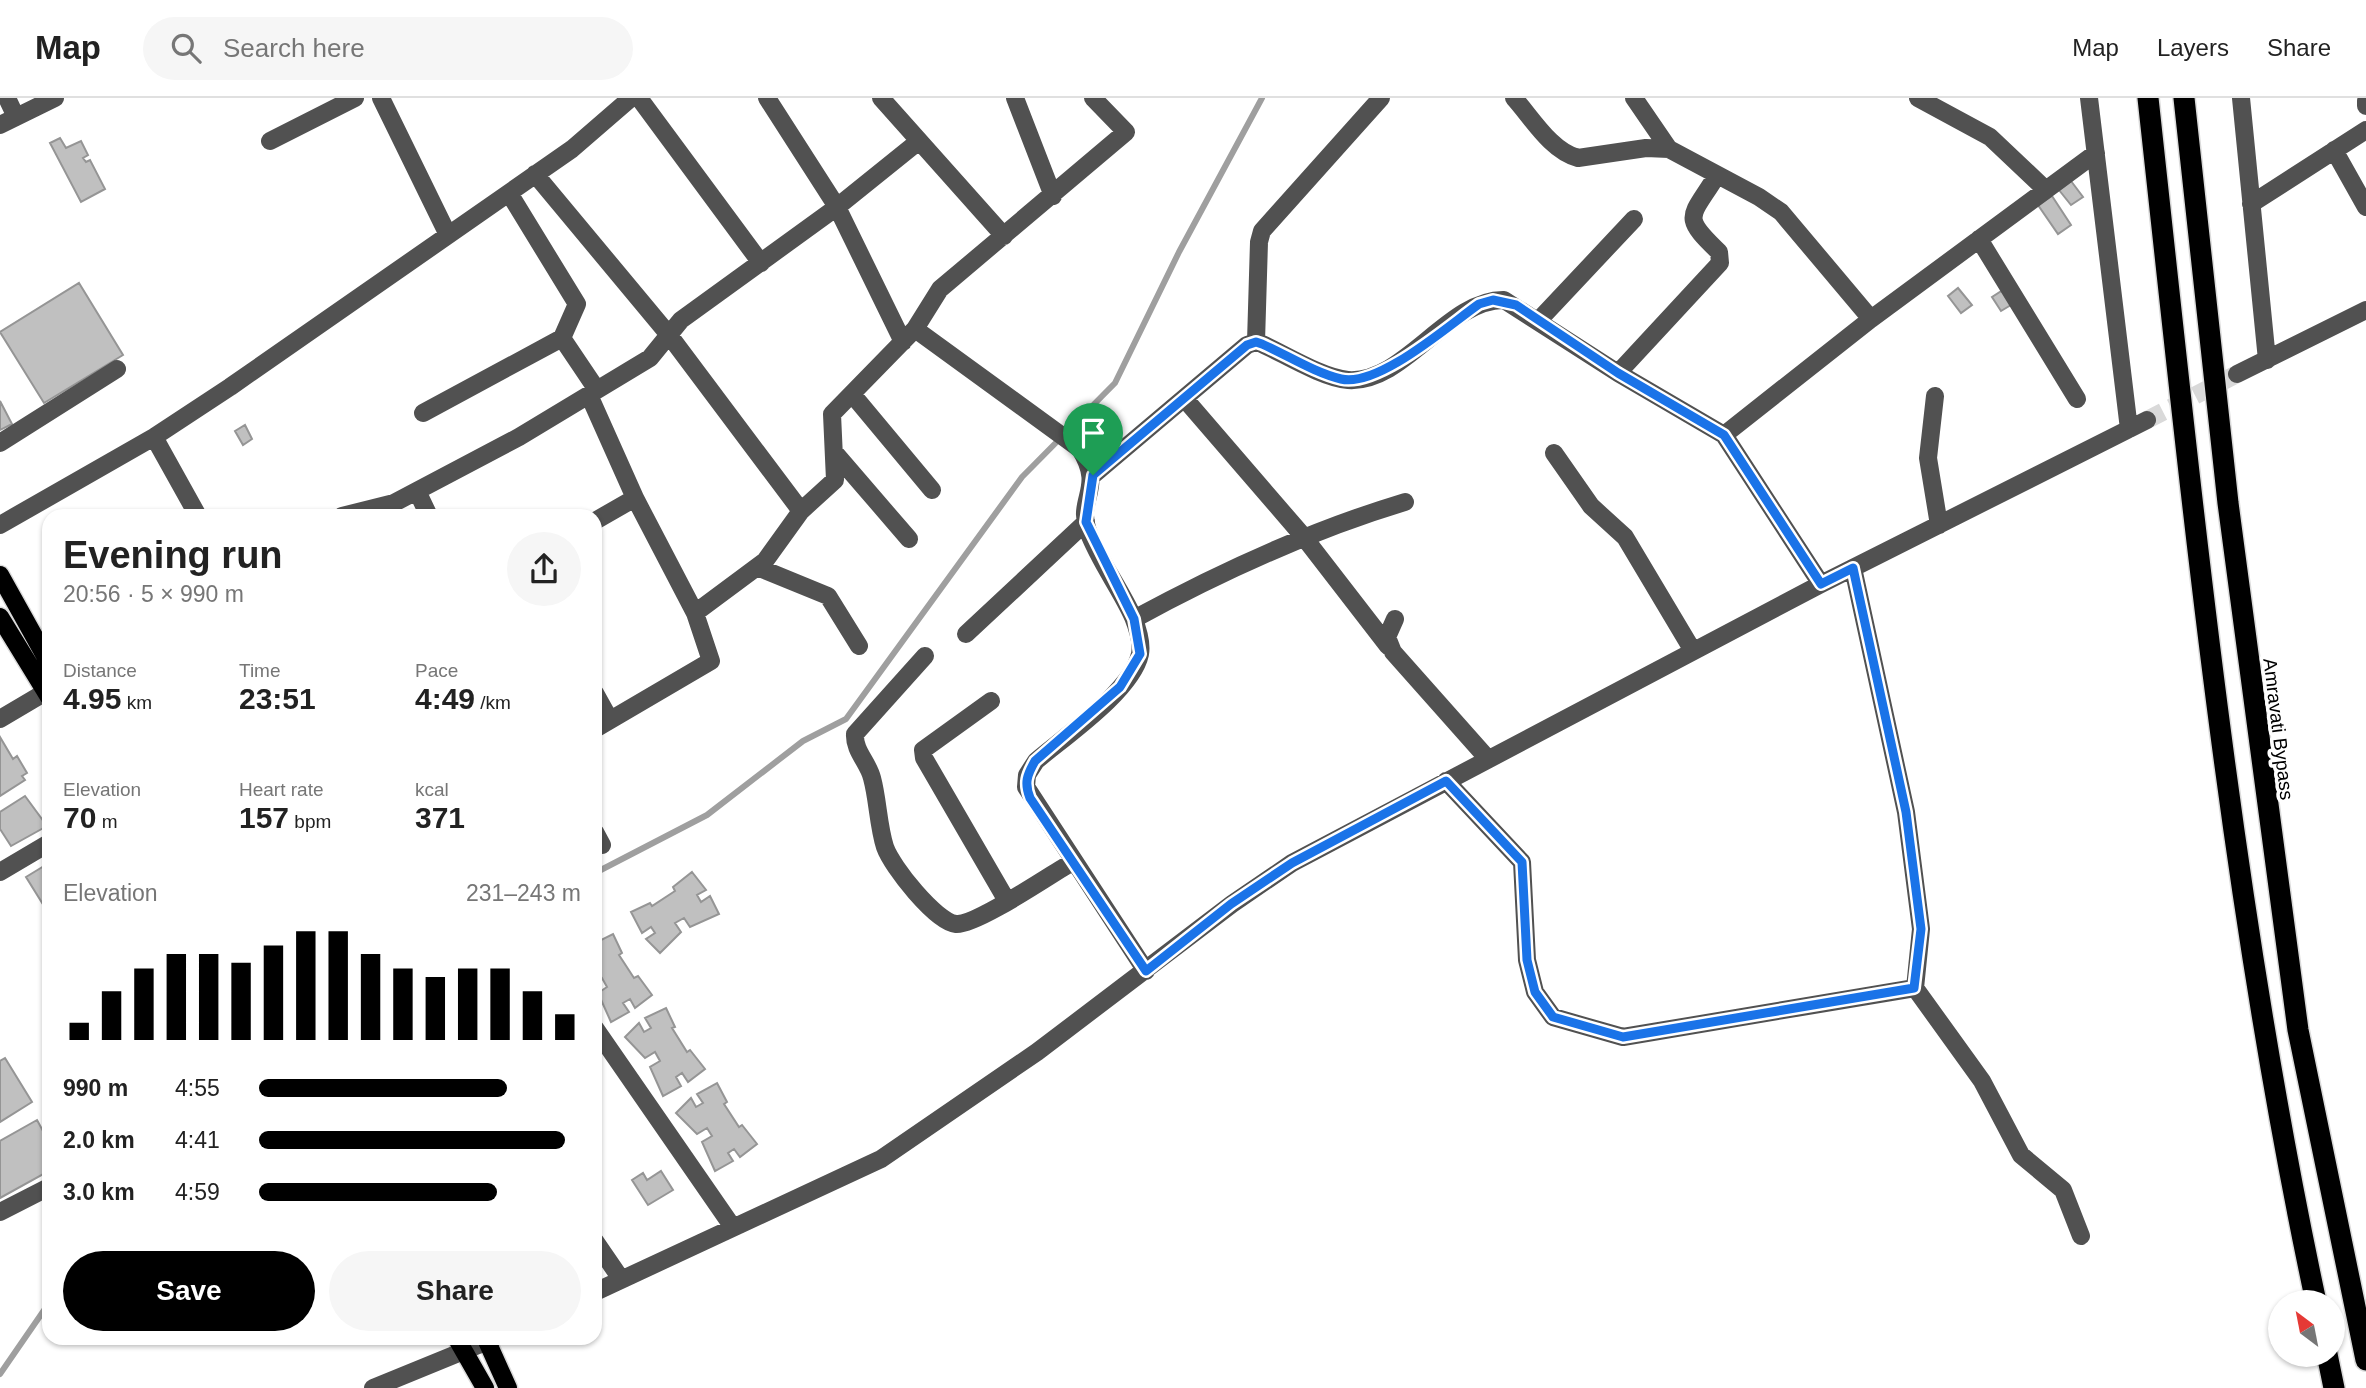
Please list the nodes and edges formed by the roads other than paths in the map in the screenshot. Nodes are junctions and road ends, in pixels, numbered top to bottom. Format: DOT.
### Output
graph roads {
  1 [pos="7,98"];
  2 [pos="55,98"];
  3 [pos="355,98"];
  4 [pos="381,98"];
  5 [pos="631,98"];
  6 [pos="639,98"];
  7 [pos="767,98"];
  8 [pos="881,98"];
  9 [pos="1015,98"];
  10 [pos="1093,98"];
  11 [pos="1381,98"];
  12 [pos="1514,98"];
  13 [pos="1634,98"];
  14 [pos="1918,98"];
  15 [pos="2089,98"];
  16 [pos="2148,98"];
  17 [pos="2184,98"];
  18 [pos="2241,98"];
  19 [pos="8,121"];
  20 [pos="2366,130"];
  21 [pos="270,141"];
  22 [pos="919,141"];
  23 [pos="1669,149"];
  24 [pos="2334,150"];
  25 [pos="2096,153"];
  26 [pos="536,174"];
  27 [pos="1717,175"];
  28 [pos="2046,190"];
  29 [pos="509,193"];
  30 [pos="1054,196"];
  31 [pos="2251,204"];
  32 [pos="2366,207"];
  33 [pos="837,208"];
  34 [pos="1634,219"];
  35 [pos="448,235"];
  36 [pos="1004,236"];
  37 [pos="1979,239"];
  38 [pos="761,263"];
  39 [pos="2366,310"];
  40 [pos="1871,319"];
  41 [pos="1539,320"];
  42 [pos="669,335"];
  43 [pos="909,335"];
  44 [pos="562,338"];
  45 [pos="1256,342"];
  46 [pos="2267,360"];
  47 [pos="117,369"];
  48 [pos="1618,373"];
  49 [pos="2238,374"];
  50 [pos="593,393"];
  51 [pos="852,394"];
  52 [pos="1935,396"];
  53 [pos="1184,398"];
  54 [pos="2077,399"];
  55 [pos="423,413"];
  56 [pos="2147,420"];
  57 [pos="2129,429"];
  58 [pos="1724,435"];
  59 [pos="154,437"];
  60 [pos="0,443"];
  61 [pos="834,452"];
  62 [pos="1555,453"];
  63 [pos="1093,475"];
  64 [pos="932,490"];
  65 [pos="417,491"];
  66 [pos="635,498"];
  67 [pos="1405,502"];
  68 [pos="194,509"];
  69 [pos="370,509"];
  70 [pos="426,509"];
  71 [pos="801,511"];
  72 [pos="602,517"];
  73 [pos="1086,522"];
  74 [pos="0,525"];
  75 [pos="1939,525"];
  76 [pos="1303,536"];
  77 [pos="909,539"];
  78 [pos="757,567"];
  79 [pos="1853,568"];
  80 [pos="0,575"];
  81 [pos="1821,584"];
  82 [pos="695,613"];
  83 [pos="0,617"];
  84 [pos="1134,619"];
  85 [pos="1395,619"];
  86 [pos="966,634"];
  87 [pos="859,646"];
  88 [pos="1388,646"];
  89 [pos="42,650"];
  90 [pos="1693,652"];
  91 [pos="925,656"];
  92 [pos="42,684"];
  93 [pos="42,696"];
  94 [pos="991,701"];
  95 [pos="0,719"];
  96 [pos="603,724"];
  97 [pos="1488,759"];
  98 [pos="1446,781"];
  99 [pos="42,847"];
  100 [pos="1074,861"];
  101 [pos="0,872"];
  102 [pos="1007,901"];
  103 [pos="1146,971"];
  104 [pos="1914,988"];
  105 [pos="602,1038"];
  106 [pos="42,1191"];
  107 [pos="0,1212"];
  108 [pos="732,1226"];
  109 [pos="2081,1236"];
  110 [pos="602,1251"];
  111 [pos="621,1279"];
  112 [pos="602,1288"];
  113 [pos="2314,1290"];
  114 [pos="461,1345"];
  115 [pos="491,1345"];
  116 [pos="2366,1360"];
  117 [pos="2330,1367"];
  118 [pos="373,1388"];
  119 [pos="485,1388"];
  120 [pos="508,1388"];
  121 [pos="2334,1388"];
  1 -- 19 [label="street"];
  2 -- 19 [label="street"];
  3 -- 21 [label="street"];
  4 -- 35 [label="street"];
  5 -- 26 [label="street"];
  6 -- 38 [label="street"];
  7 -- 33 [label="street"];
  8 -- 22 [label="street"];
  9 -- 30 [label="street"];
  10 -- 30 [label="street"];
  11 -- 45 [label="street"];
  12 -- 23 [label="street"];
  13 -- 23 [label="street"];
  14 -- 28 [label="street"];
  15 -- 25 [label="street"];
  16 -- 113 [label="highway"];
  17 -- 116 [label="highway, Amravati Bypass"];
  18 -- 31 [label="street"];
  20 -- 24 [label="street"];
  22 -- 33 [label="street"];
  22 -- 36 [label="street"];
  23 -- 27 [label="street"];
  24 -- 31 [label="street"];
  24 -- 32 [label="street"];
  25 -- 28 [label="street"];
  25 -- 57 [label="street"];
  26 -- 29 [label="street"];
  26 -- 42 [label="street"];
  27 -- 40 [label="street"];
  27 -- 48 [label="street"];
  28 -- 37 [label="street"];
  29 -- 35 [label="street"];
  29 -- 44 [label="street"];
  30 -- 36 [label="street"];
  31 -- 46 [label="street"];
  33 -- 38 [label="street"];
  33 -- 43 [label="street"];
  34 -- 41 [label="street"];
  35 -- 59 [label="street"];
  36 -- 43 [label="street"];
  37 -- 40 [label="street"];
  37 -- 54 [label="street"];
  38 -- 42 [label="street"];
  39 -- 46 [label="street"];
  40 -- 58 [label="street"];
  41 -- 45 [label="street"];
  41 -- 48 [label="street"];
  42 -- 50 [label="street"];
  42 -- 71 [label="street"];
  43 -- 51 [label="street"];
  43 -- 63 [label="street"];
  44 -- 50 [label="street"];
  44 -- 55 [label="street"];
  45 -- 53 [label="street"];
  46 -- 49 [label="street"];
  47 -- 60 [label="street"];
  48 -- 58 [label="street"];
  50 -- 65 [label="street"];
  50 -- 66 [label="street"];
  51 -- 61 [label="street"];
  51 -- 64 [label="street"];
  52 -- 75 [label="street"];
  53 -- 63 [label="street"];
  53 -- 76 [label="street"];
  56 -- 57 [label="street"];
  57 -- 75 [label="street"];
  58 -- 81 [label="street"];
  59 -- 68 [label="street"];
  59 -- 74 [label="street"];
  61 -- 71 [label="street"];
  61 -- 77 [label="street"];
  62 -- 90 [label="street"];
  63 -- 73 [label="street"];
  65 -- 69 [label="street"];
  65 -- 70 [label="street"];
  66 -- 72 [label="street"];
  66 -- 82 [label="street"];
  67 -- 76 [label="street"];
  71 -- 78 [label="street"];
  73 -- 84 [label="street"];
  73 -- 86 [label="street"];
  75 -- 79 [label="street"];
  76 -- 84 [label="street"];
  76 -- 88 [label="street"];
  78 -- 82 [label="street"];
  78 -- 87 [label="street"];
  79 -- 81 [label="street"];
  79 -- 104 [label="street"];
  80 -- 89 [label="main road"];
  81 -- 90 [label="street"];
  82 -- 96 [label="street"];
  83 -- 92 [label="main road"];
  84 -- 100 [label="street"];
  85 -- 88 [label="street"];
  88 -- 97 [label="street"];
  90 -- 97 [label="street"];
  91 -- 102 [label="street"];
  93 -- 95 [label="street"];
  94 -- 102 [label="street"];
  97 -- 98 [label="street"];
  98 -- 103 [label="street"];
  98 -- 104 [label="street"];
  99 -- 101 [label="street"];
  100 -- 102 [label="street"];
  100 -- 103 [label="street"];
  103 -- 108 [label="street"];
  104 -- 109 [label="street"];
  105 -- 108 [label="street"];
  106 -- 107 [label="street"];
  108 -- 111 [label="street"];
  110 -- 111 [label="street"];
  111 -- 112 [label="street"];
  114 -- 118 [label="street"];
  114 -- 119 [label="main road"];
  115 -- 120 [label="main road"];
  117 -- 121 [label="highway"];
}
